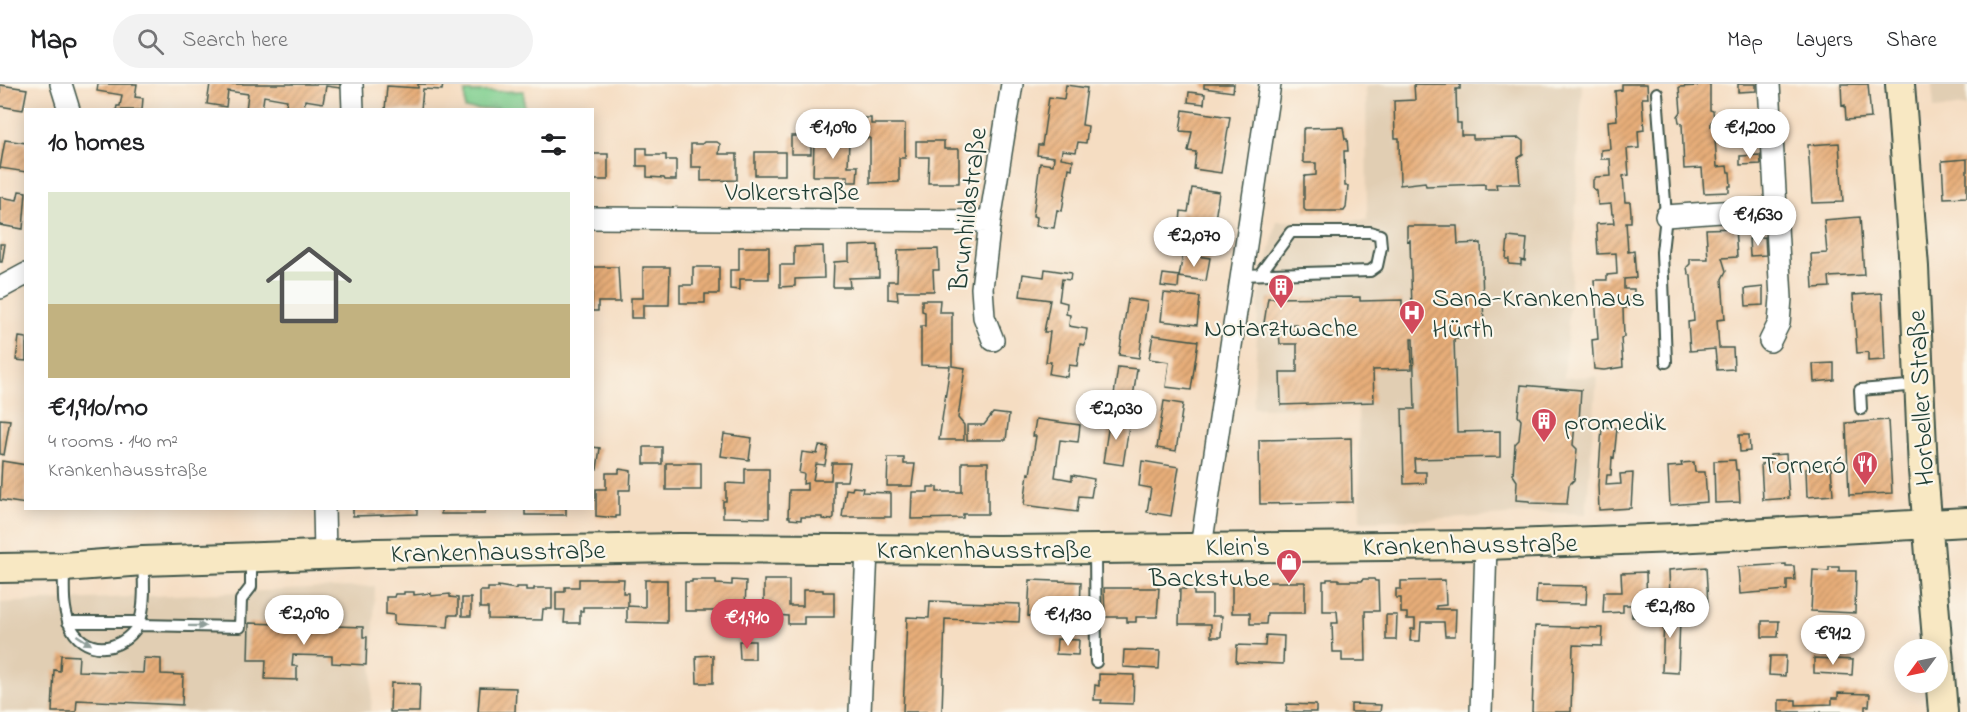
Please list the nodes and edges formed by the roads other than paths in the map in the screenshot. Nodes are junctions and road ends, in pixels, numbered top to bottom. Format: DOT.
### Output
graph roads {
  1 [pos="61,84"];
  2 [pos="352,84"];
  3 [pos="1012,84"];
  4 [pos="1270,84"];
  5 [pos="1769,84"];
  6 [pos="1900,84"];
  7 [pos="1657,93"];
  8 [pos="68,108"];
  9 [pos="353,108"];
  10 [pos="1776,208"];
  11 [pos="1666,216"];
  12 [pos="594,218"];
  13 [pos="990,221"];
  14 [pos="24,275"];
  15 [pos="1251,275"];
  16 [pos="0,288"];
  17 [pos="993,340"];
  18 [pos="1770,341"];
  19 [pos="1666,363"];
  20 [pos="1919,385"];
  21 [pos="1862,409"];
  22 [pos="324,510"];
  23 [pos="1967,522"];
  24 [pos="1928,525"];
  25 [pos="1486,545"];
  26 [pos="1201,547"];
  27 [pos="1095,549"];
  28 [pos="867,550"];
  29 [pos="325,554"];
  30 [pos="251,558"];
  31 [pos="144,561"];
  32 [pos="64,567"];
  33 [pos="0,568"];
  34 [pos="68,622"];
  35 [pos="139,623"];
  36 [pos="1096,662"];
  37 [pos="860,712"];
  38 [pos="1481,712"];
  39 [pos="1944,712"];
  1 -- 8 [label="street"];
  2 -- 9 [label="street"];
  3 -- 13 [label="street, Brunhildstraße"];
  4 -- 15 [label="street"];
  5 -- 10 [label="street"];
  6 -- 20 [label="street, Horbeller Straße"];
  7 -- 11 [label="lane"];
  10 -- 11 [label="street"];
  10 -- 18 [label="street"];
  11 -- 19 [label="lane"];
  12 -- 13 [label="street, Volkerstraße"];
  13 -- 17 [label="street, Brunhildstraße"];
  14 -- 16 [label="street"];
  15 -- 15 [label="lane"];
  15 -- 26 [label="street"];
  20 -- 21 [label="lane"];
  20 -- 24 [label="street, Horbeller Straße"];
  22 -- 29 [label="street"];
  23 -- 24 [label="street, Krankenhausstraße"];
  24 -- 25 [label="street, Krankenhausstraße"];
  24 -- 39 [label="street, Horbeller Straße"];
  25 -- 26 [label="street, Krankenhausstraße"];
  25 -- 38 [label="street"];
  26 -- 27 [label="street, Krankenhausstraße"];
  27 -- 28 [label="street, Krankenhausstraße"];
  27 -- 36 [label="lane"];
  28 -- 29 [label="street, Krankenhausstraße"];
  28 -- 37 [label="street"];
  29 -- 30 [label="street, Krankenhausstraße"];
  30 -- 31 [label="street, Krankenhausstraße"];
  35 -- 30 [label="lane, one-way"];
  31 -- 32 [label="street, Krankenhausstraße"];
  31 -- 35 [label="lane"];
  32 -- 33 [label="street, Krankenhausstraße"];
  32 -- 34 [label="lane"];
  34 -- 35 [label="lane"];
  34 -- 35 [label="lane, one-way"];
}
